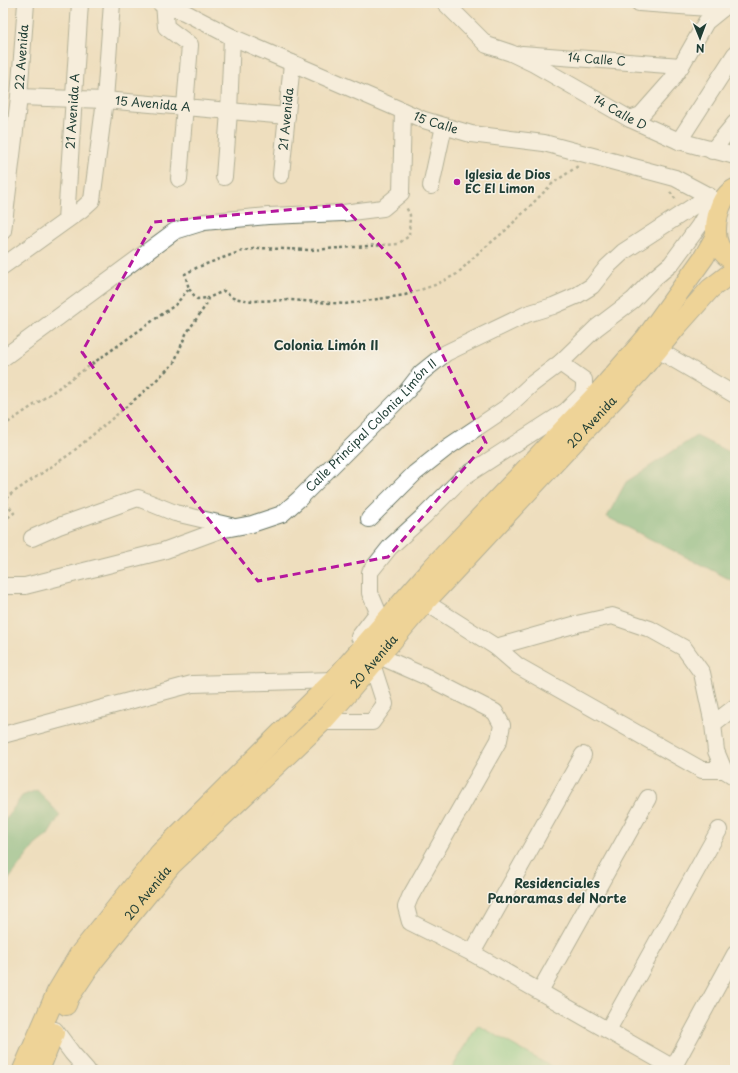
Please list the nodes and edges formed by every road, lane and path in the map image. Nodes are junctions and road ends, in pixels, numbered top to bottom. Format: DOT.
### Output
graph roads {
  1 [pos="26,3"];
  2 [pos="80,3"];
  3 [pos="112,3"];
  4 [pos="162,3"];
  5 [pos="445,3"];
  6 [pos="639,3"];
  7 [pos="723,6"];
  8 [pos="232,37"];
  9 [pos="511,54"];
  10 [pos="735,54"];
  11 [pos="292,63"];
  12 [pos="681,66"];
  13 [pos="19,97"];
  14 [pos="74,98"];
  15 [pos="105,100"];
  16 [pos="186,108"];
  17 [pos="403,111"];
  18 [pos="229,112"];
  19 [pos="287,116"];
  20 [pos="630,119"];
  21 [pos="735,123"];
  22 [pos="444,126"];
  23 [pos="679,141"];
  24 [pos="712,151"];
  25 [pos="735,156"];
  26 [pos="582,164"];
  27 [pos="281,175"];
  28 [pos="224,177"];
  29 [pos="179,178"];
  30 [pos="431,186"];
  31 [pos="667,189"];
  32 [pos="735,189"];
  33 [pos="401,193"];
  34 [pos="715,201"];
  35 [pos="685,212"];
  36 [pos="66,220"];
  37 [pos="3,231"];
  38 [pos="716,236"];
  39 [pos="735,262"];
  40 [pos="3,266"];
  41 [pos="735,270"];
  42 [pos="189,289"];
  43 [pos="208,298"];
  44 [pos="658,350"];
  45 [pos="3,358"];
  46 [pos="560,363"];
  47 [pos="735,395"];
  48 [pos="3,426"];
  49 [pos="369,519"];
  50 [pos="3,521"];
  51 [pos="234,527"];
  52 [pos="32,538"];
  53 [pos="3,586"];
  54 [pos="425,602"];
  55 [pos="496,647"];
  56 [pos="372,655"];
  57 [pos="334,680"];
  58 [pos="735,707"];
  59 [pos="322,722"];
  60 [pos="713,724"];
  61 [pos="3,735"];
  62 [pos="583,755"];
  63 [pos="729,773"];
  64 [pos="648,798"];
  65 [pos="719,830"];
  66 [pos="472,953"];
  67 [pos="735,954"];
  68 [pos="540,991"];
  69 [pos="55,1030"];
  70 [pos="608,1030"];
  71 [pos="675,1069"];
  72 [pos="23,1070"];
  73 [pos="40,1070"];
  74 [pos="87,1070"];
  1 -- 13 [label="street, 22 Avenida"];
  2 -- 14 [label="street, 21 Avenida A"];
  3 -- 15 [label="street"];
  4 -- 8 [label="street, 15 Calle"];
  4 -- 16 [label="street"];
  5 -- 9 [label="street"];
  6 -- 7 [label="street"];
  7 -- 12 [label="street"];
  8 -- 11 [label="street, 15 Calle"];
  8 -- 18 [label="street"];
  9 -- 12 [label="street, 14 Calle C"];
  9 -- 20 [label="street, 14 Calle D"];
  10 -- 23 [label="street"];
  11 -- 17 [label="street, 15 Calle"];
  11 -- 19 [label="street, 21 Avenida"];
  12 -- 20 [label="street"];
  13 -- 14 [label="street, 15 Avenida A"];
  13 -- 37 [label="street, 22 Avenida"];
  14 -- 15 [label="street, 15 Avenida A"];
  14 -- 36 [label="street, 21 Avenida A"];
  15 -- 16 [label="street, 15 Avenida A"];
  15 -- 36 [label="street"];
  16 -- 18 [label="street, 15 Avenida A"];
  16 -- 29 [label="street"];
  17 -- 22 [label="street, 15 Calle"];
  17 -- 33 [label="street"];
  18 -- 19 [label="street, 15 Avenida A"];
  18 -- 28 [label="street"];
  19 -- 27 [label="street, 21 Avenida"];
  20 -- 23 [label="street, 14 Calle D"];
  21 -- 24 [label="street"];
  22 -- 30 [label="street"];
  22 -- 34 [label="street, 15 Calle"];
  23 -- 24 [label="street, 14 Calle D"];
  24 -- 25 [label="street, 14 Calle D"];
  26 -- 43 [label="path"];
  31 -- 35 [label="path"];
  32 -- 34 [label="main road"];
  33 -- 42 [label="path"];
  33 -- 45 [label="street"];
  34 -- 35 [label="street, Calle Principal Colonia Limón II"];
  34 -- 38 [label="main road"];
  34 -- 46 [label="street"];
  35 -- 51 [label="street, Calle Principal Colonia Limón II"];
  36 -- 40 [label="street"];
  38 -- 39 [label="main road"];
  38 -- 56 [label="main road, 20 Avenida"];
  41 -- 44 [label="main road, 20 Avenida"];
  42 -- 43 [label="path"];
  42 -- 48 [label="path"];
  43 -- 50 [label="path"];
  44 -- 47 [label="street"];
  44 -- 54 [label="main road, 20 Avenida"];
  46 -- 49 [label="street"];
  46 -- 56 [label="street, 20 Avenida"];
  51 -- 52 [label="street"];
  51 -- 53 [label="street, Calle Principal Colonia Limón II"];
  54 -- 55 [label="street"];
  54 -- 56 [label="main road, 20 Avenida"];
  55 -- 60 [label="street"];
  55 -- 63 [label="street"];
  56 -- 57 [label="main road, 20 Avenida"];
  56 -- 59 [label="main road, 20 Avenida"];
  56 -- 59 [label="street"];
  56 -- 66 [label="street"];
  57 -- 61 [label="street"];
  57 -- 72 [label="main road, 20 Avenida"];
  58 -- 60 [label="street"];
  59 -- 69 [label="main road, 20 Avenida"];
  60 -- 63 [label="street"];
  62 -- 66 [label="street"];
  64 -- 68 [label="street"];
  65 -- 70 [label="street"];
  66 -- 68 [label="street"];
  67 -- 71 [label="street"];
  68 -- 70 [label="street"];
  69 -- 73 [label="main road, 20 Avenida"];
  69 -- 74 [label="street"];
  70 -- 71 [label="street"];
}
